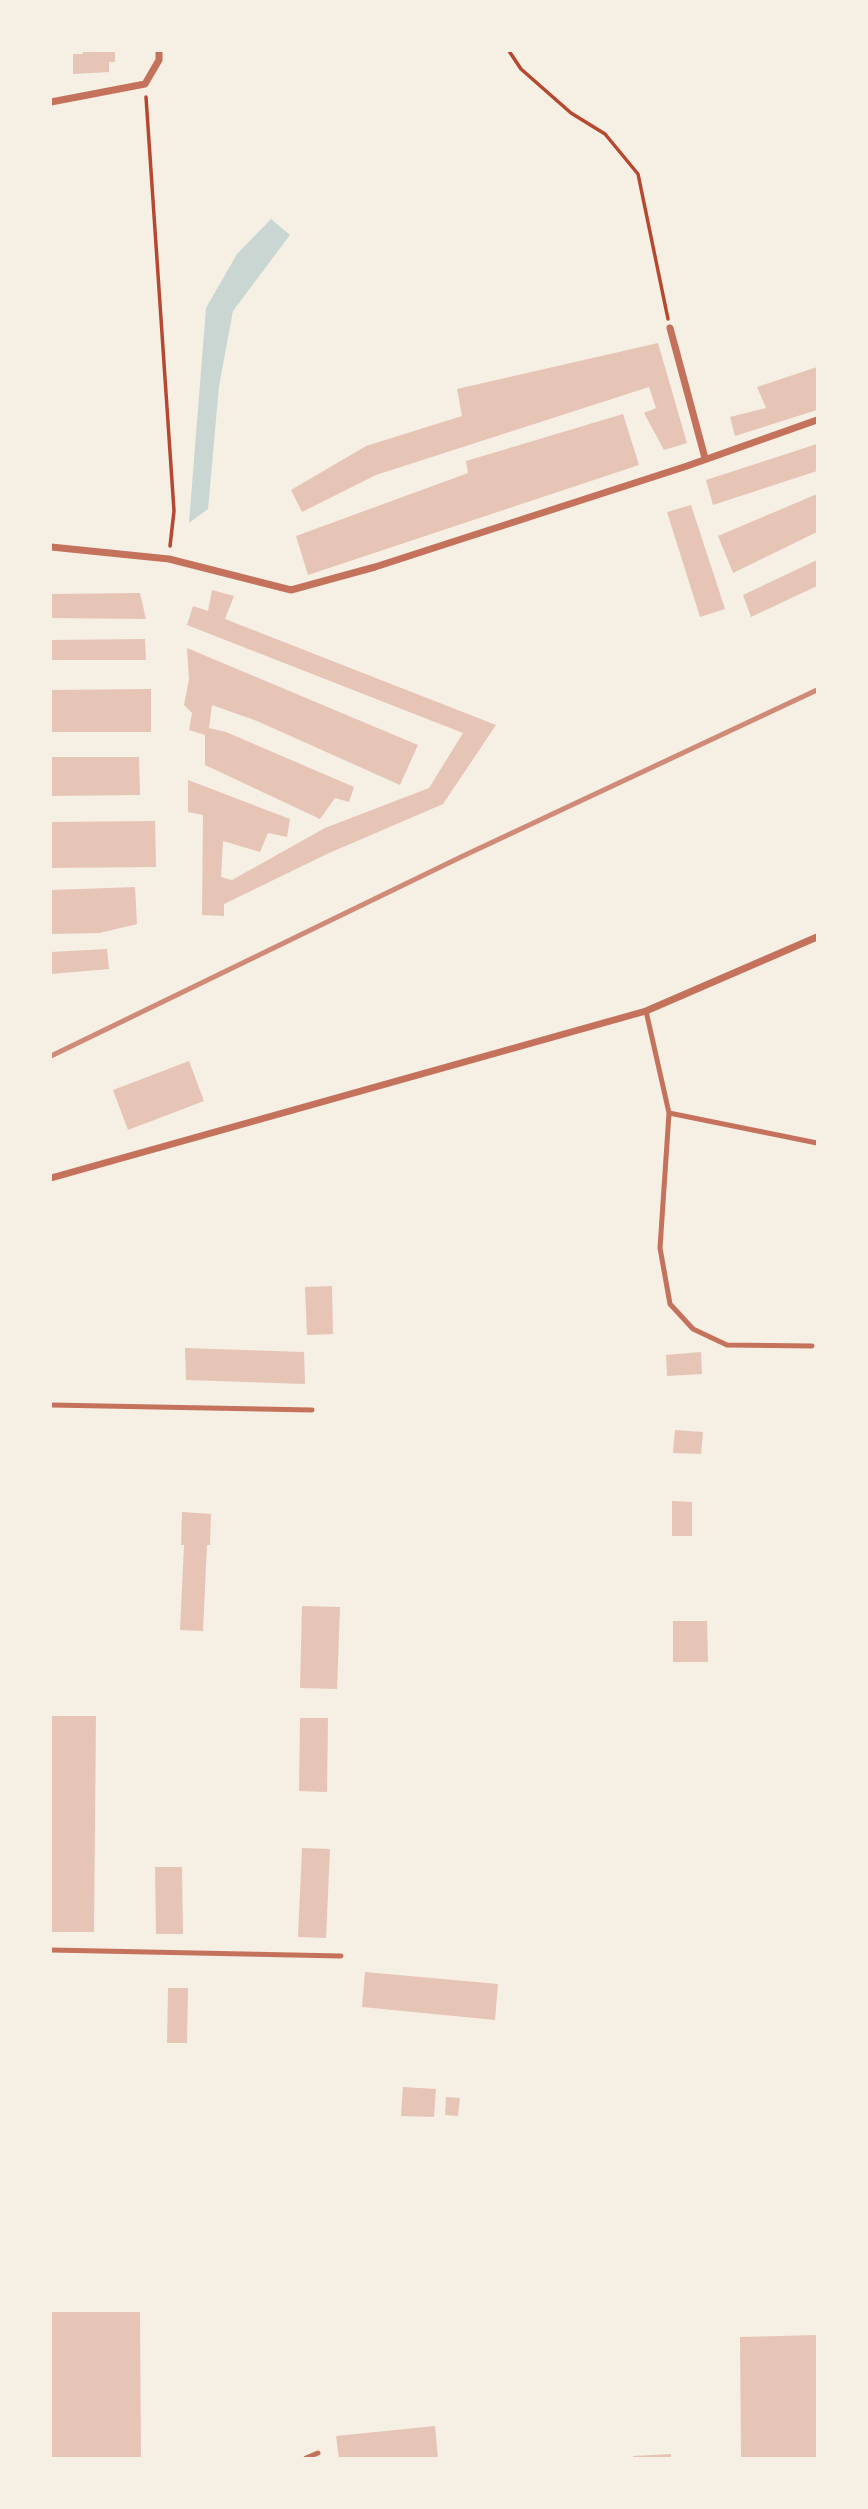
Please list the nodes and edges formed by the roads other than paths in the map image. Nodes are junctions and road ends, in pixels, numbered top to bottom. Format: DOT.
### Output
graph roads {
  1 [pos="159,51"];
  2 [pos="51,102"];
  3 [pos="670,328"];
  4 [pos="817,420"];
  5 [pos="705,458"];
  6 [pos="51,547"];
  7 [pos="817,937"];
  8 [pos="646,1011"];
  9 [pos="669,1113"];
  10 [pos="817,1143"];
  11 [pos="51,1178"];
  12 [pos="812,1346"];
  13 [pos="51,1405"];
  14 [pos="312,1410"];
  15 [pos="51,1950"];
  16 [pos="341,1956"];
  17 [pos="318,2453"];
  18 [pos="306,2458"];
  1 -- 2 [label="street"];
  3 -- 5 [label="street"];
  4 -- 5 [label="street"];
  5 -- 6 [label="street"];
  7 -- 8 [label="street"];
  8 -- 9 [label="lane"];
  8 -- 11 [label="street"];
  9 -- 10 [label="lane"];
  9 -- 12 [label="lane"];
  13 -- 14 [label="lane"];
  15 -- 16 [label="lane"];
  17 -- 18 [label="lane"];
}
